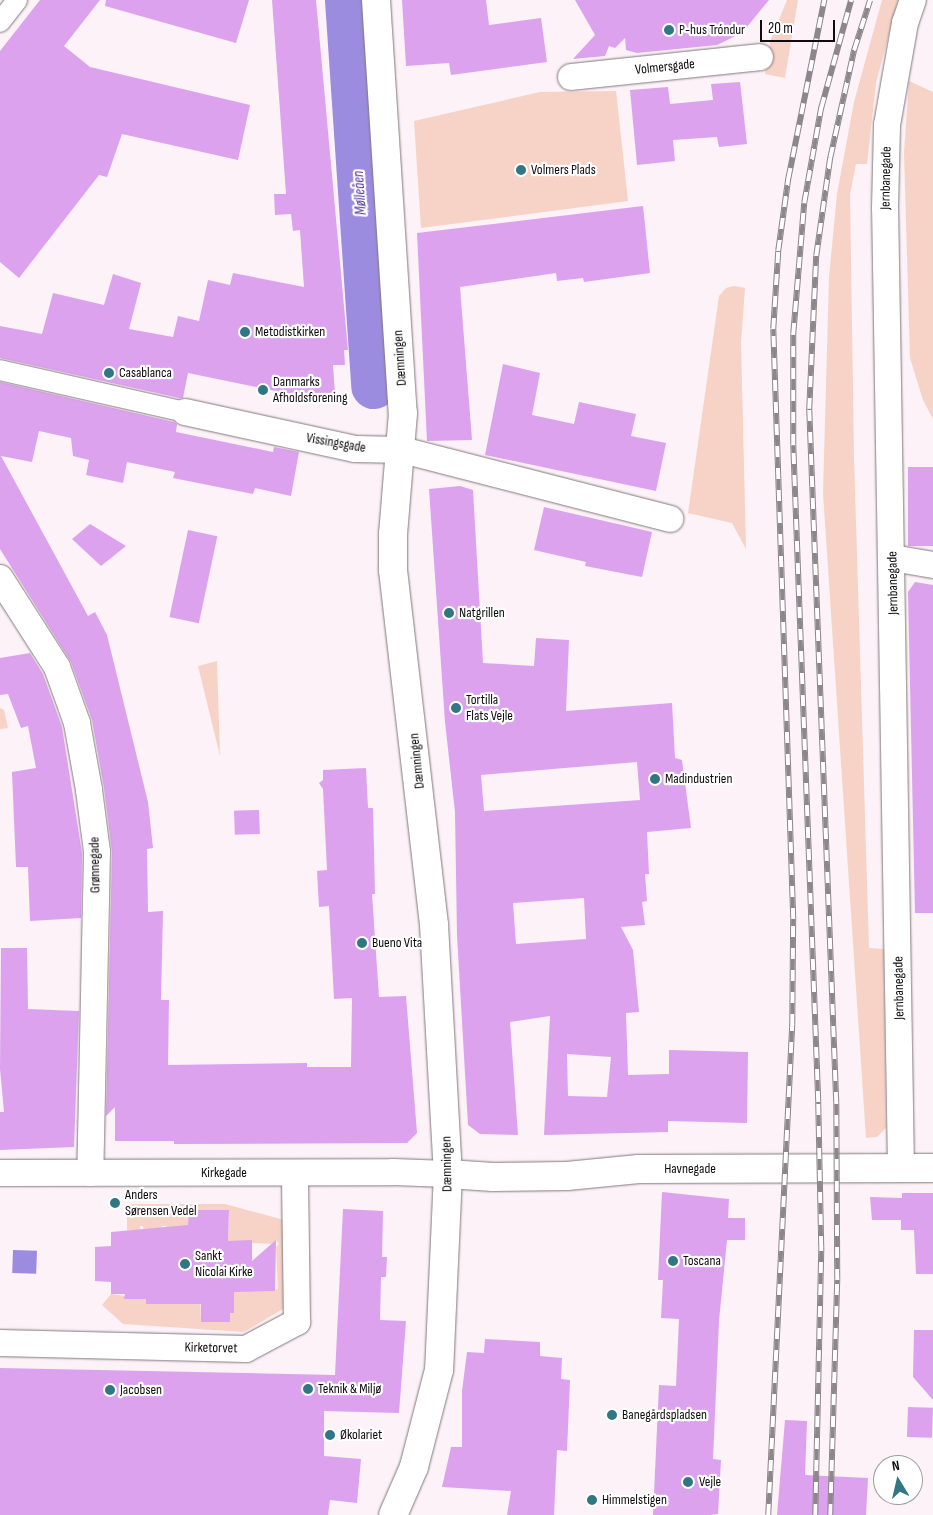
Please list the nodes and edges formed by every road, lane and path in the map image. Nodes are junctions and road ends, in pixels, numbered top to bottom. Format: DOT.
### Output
graph roads {
  1 [pos="17,0"];
  2 [pos="376,0"];
  3 [pos="913,0"];
  4 [pos="0,22"];
  5 [pos="760,57"];
  6 [pos="571,77"];
  7 [pos="0,370"];
  8 [pos="185,412"];
  9 [pos="402,450"];
  10 [pos="670,519"];
  11 [pos="892,558"];
  12 [pos="933,565"];
  13 [pos="0,578"];
  14 [pos="901,1168"];
  15 [pos="933,1168"];
  16 [pos="90,1172"];
  17 [pos="0,1173"];
  18 [pos="295,1174"];
  19 [pos="448,1174"];
  20 [pos="0,1182"];
  21 [pos="0,1343"];
  22 [pos="393,1515"];
  1 -- 4 [label="street"];
  2 -- 9 [label="street, Dæmningen"];
  3 -- 11 [label="street, Jernbanegade"];
  5 -- 6 [label="street, Volmersgade"];
  7 -- 8 [label="street, Vissingsgade"];
  8 -- 9 [label="street, Vissingsgade"];
  9 -- 10 [label="street, Vissingsgade"];
  9 -- 19 [label="street, Dæmningen"];
  11 -- 12 [label="street"];
  11 -- 14 [label="street, Jernbanegade"];
  13 -- 16 [label="street, Grønnegade"];
  14 -- 15 [label="street, Havnegade"];
  14 -- 19 [label="street, Havnegade"];
  16 -- 17 [label="street, Kirkegade"];
  16 -- 18 [label="street, Kirkegade"];
  17 -- 20 [label="street"];
  18 -- 19 [label="street, Kirkegade"];
  18 -- 21 [label="street, Kirketorvet"];
  19 -- 22 [label="street, Dæmningen"];
}
